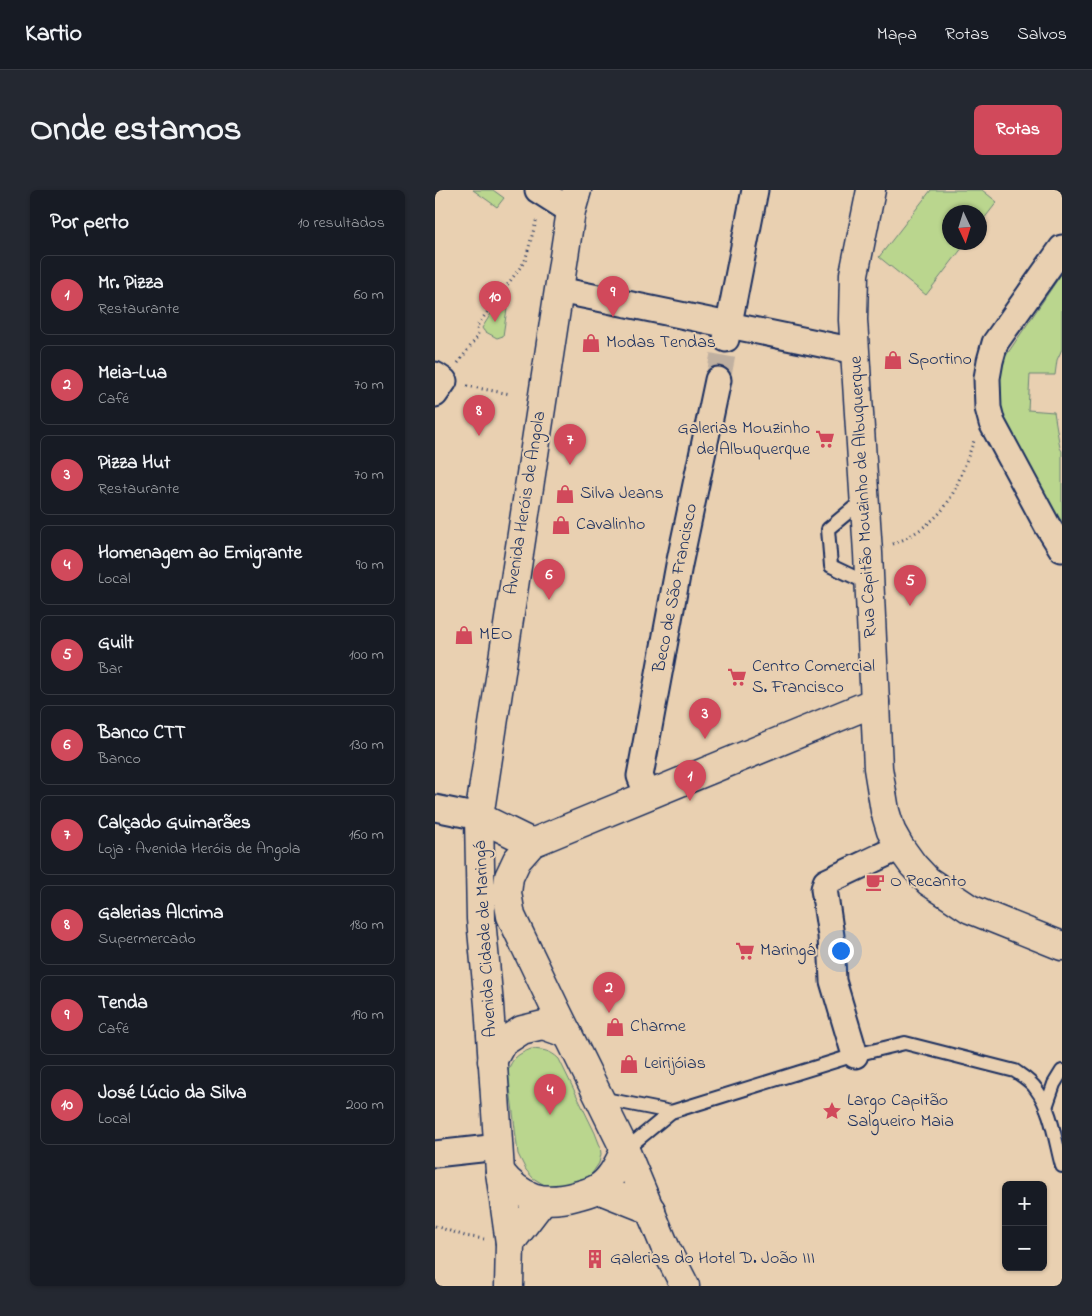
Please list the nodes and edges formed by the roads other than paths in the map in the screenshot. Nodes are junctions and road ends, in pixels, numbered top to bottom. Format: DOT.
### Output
graph roads {
  1 [pos="538,190"];
  2 [pos="755,190"];
  3 [pos="871,190"];
  4 [pos="574,200"];
  5 [pos="1062,248"];
  6 [pos="559,290"];
  7 [pos="727,332"];
  8 [pos="855,351"];
  9 [pos="718,380"];
  10 [pos="864,500"];
  11 [pos="1062,549"];
  12 [pos="869,584"];
  13 [pos="875,702"];
  14 [pos="648,796"];
  15 [pos="435,808"];
  16 [pos="479,817"];
  17 [pos="532,843"];
  18 [pos="900,848"];
  19 [pos="1062,946"];
  20 [pos="568,1034"];
  21 [pos="855,1055"];
  22 [pos="492,1061"];
  23 [pos="1062,1070"];
  24 [pos="599,1098"];
  25 [pos="1046,1107"];
  26 [pos="671,1112"];
  27 [pos="625,1150"];
  28 [pos="435,1154"];
  29 [pos="500,1160"];
  30 [pos="1062,1166"];
  31 [pos="598,1189"];
  32 [pos="543,1200"];
  33 [pos="651,1210"];
  34 [pos="497,1241"];
  35 [pos="509,1286"];
  36 [pos="685,1286"];
  1 -- 4 [label="street"];
  2 -- 7 [label="street"];
  3 -- 8 [label="main road, Rua Capitão Mouzinho de Albuquerque"];
  4 -- 6 [label="main road, Avenida Heróis de Angola"];
  5 -- 11 [label="street"];
  6 -- 7 [label="street"];
  6 -- 16 [label="main road, Avenida Heróis de Angola"];
  7 -- 8 [label="street"];
  8 -- 10 [label="main road, Rua Capitão Mouzinho de Albuquerque"];
  9 -- 14 [label="street, Beco de São Francisco"];
  10 -- 12 [label="main road, Rua Capitão Mouzinho de Albuquerque"];
  10 -- 12 [label="lane"];
  12 -- 13 [label="main road, Rua Capitão Mouzinho de Albuquerque"];
  13 -- 14 [label="main road"];
  13 -- 18 [label="main road, Rua Capitão Mouzinho de Albuquerque"];
  14 -- 17 [label="main road"];
  15 -- 16 [label="street"];
  16 -- 17 [label="main road"];
  16 -- 22 [label="main road, Avenida Cidade de Maringá"];
  17 -- 20 [label="main road, Avenida Cidade de Maringá"];
  18 -- 19 [label="main road, Rua Capitão Mouzinho de Albuquerque"];
  18 -- 21 [label="street"];
  20 -- 22 [label="main road, Avenida Cidade de Maringá"];
  20 -- 24 [label="main road, Avenida Cidade de Maringá"];
  21 -- 25 [label="lane"];
  21 -- 26 [label="lane"];
  22 -- 29 [label="main road, Avenida Cidade de Maringá"];
  23 -- 25 [label="lane"];
  24 -- 26 [label="lane"];
  24 -- 27 [label="main road, Avenida Cidade de Maringá"];
  25 -- 30 [label="lane"];
  26 -- 27 [label="lane"];
  27 -- 31 [label="main road"];
  27 -- 33 [label="main road, Avenida Cidade de Maringá"];
  28 -- 29 [label="street"];
  29 -- 32 [label="main road"];
  29 -- 34 [label="main road, Avenida Cidade de Maringá"];
  31 -- 32 [label="main road"];
  31 -- 33 [label="main road"];
  32 -- 34 [label="main road"];
  33 -- 36 [label="main road, Avenida Cidade de Maringá"];
  34 -- 35 [label="main road, Avenida Cidade de Maringá"];
}
